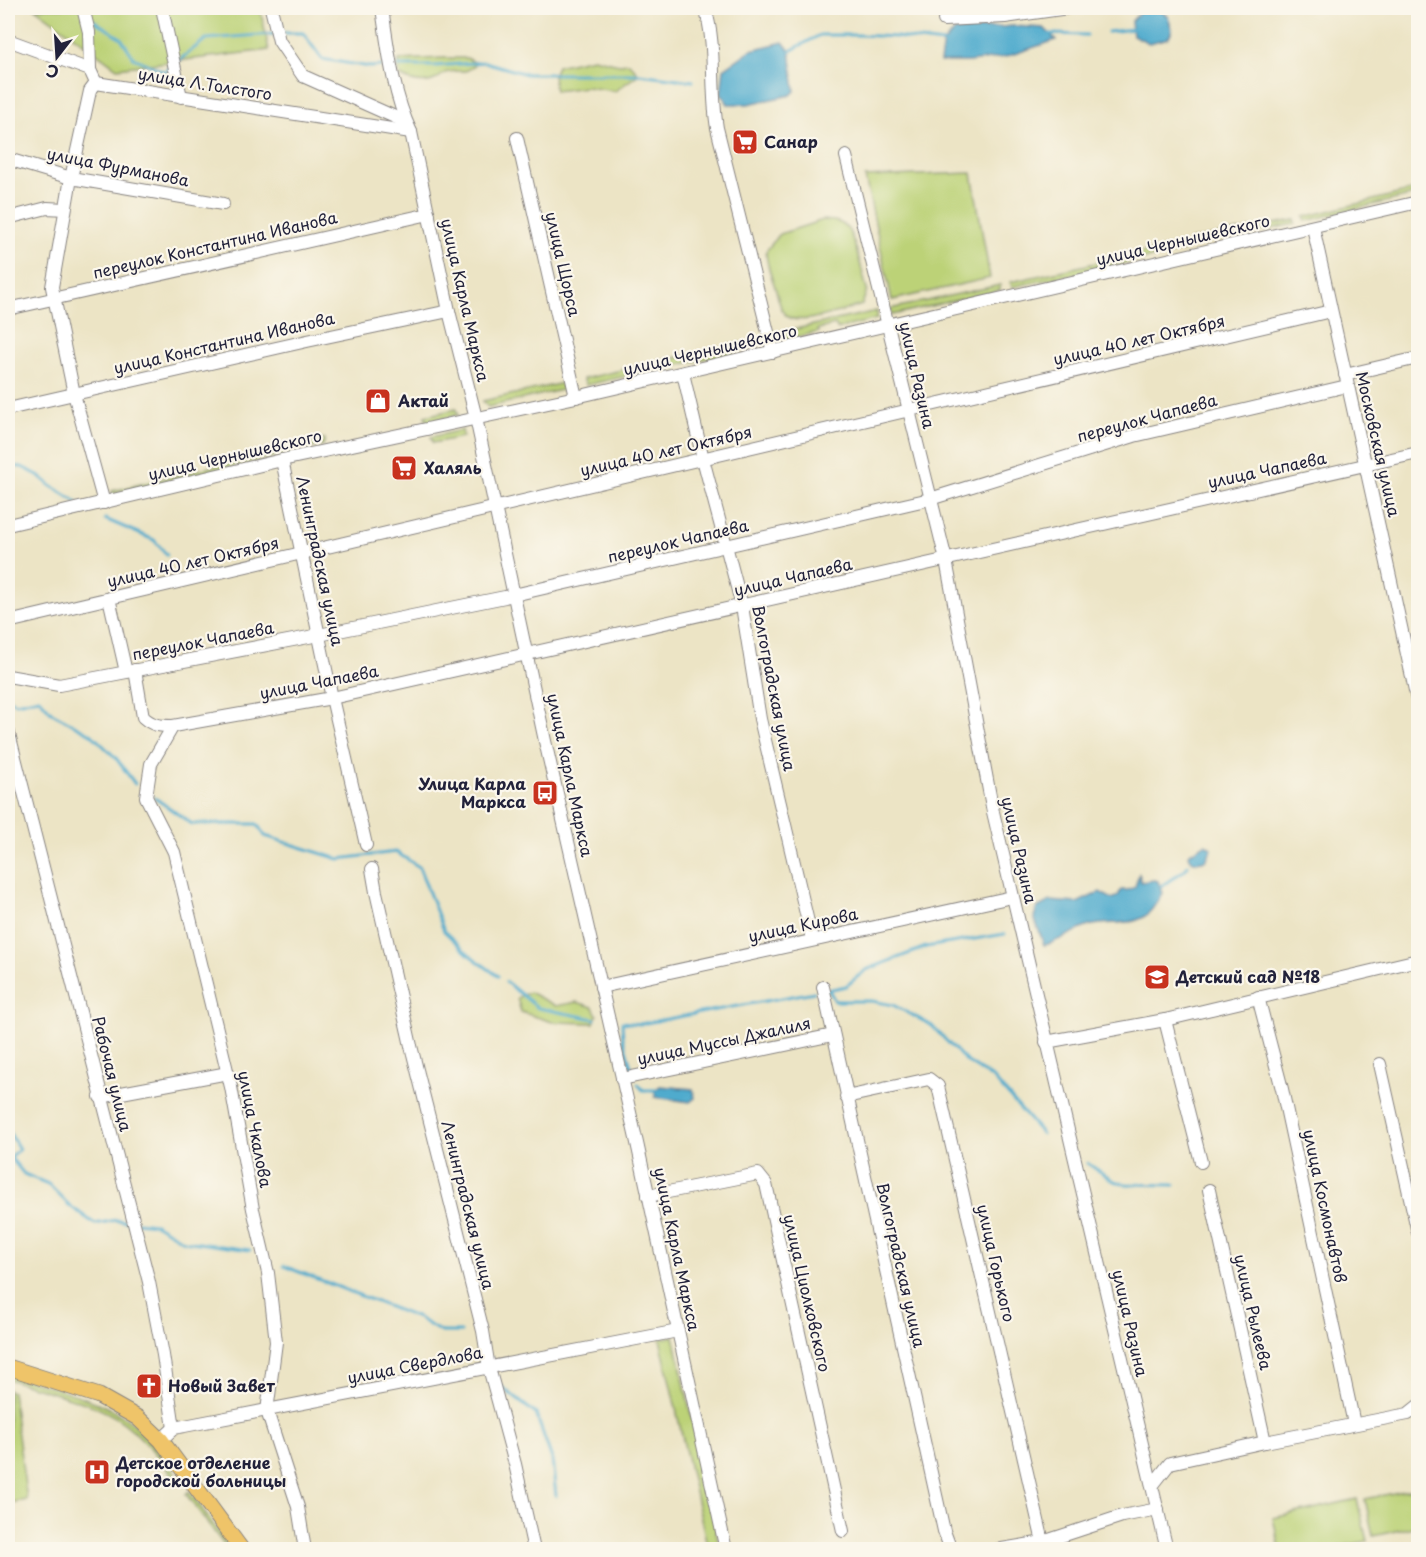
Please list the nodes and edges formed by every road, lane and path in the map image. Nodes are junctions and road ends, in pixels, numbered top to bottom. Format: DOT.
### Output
graph roads {
  1 [pos="83,8"];
  2 [pos="162,8"];
  3 [pos="271,8"];
  4 [pos="382,8"];
  5 [pos="705,8"];
  6 [pos="1068,8"];
  7 [pos="944,20"];
  8 [pos="8,40"];
  9 [pos="90,70"];
  10 [pos="96,83"];
  11 [pos="181,97"];
  12 [pos="409,127"];
  13 [pos="517,138"];
  14 [pos="846,156"];
  15 [pos="8,159"];
  16 [pos="71,178"];
  17 [pos="1419,202"];
  18 [pos="223,204"];
  19 [pos="65,209"];
  20 [pos="429,214"];
  21 [pos="8,218"];
  22 [pos="1313,227"];
  23 [pos="54,298"];
  24 [pos="8,309"];
  25 [pos="449,311"];
  26 [pos="1331,311"];
  27 [pos="889,325"];
  28 [pos="773,352"];
  29 [pos="1419,358"];
  30 [pos="683,373"];
  31 [pos="1346,380"];
  32 [pos="74,394"];
  33 [pos="576,397"];
  34 [pos="8,409"];
  35 [pos="908,411"];
  36 [pos="476,418"];
  37 [pos="1419,453"];
  38 [pos="704,459"];
  39 [pos="282,460"];
  40 [pos="1365,465"];
  41 [pos="930,499"];
  42 [pos="104,503"];
  43 [pos="495,507"];
  44 [pos="8,525"];
  45 [pos="727,547"];
  46 [pos="302,554"];
  47 [pos="946,560"];
  48 [pos="514,595"];
  49 [pos="109,598"];
  50 [pos="742,606"];
  51 [pos="8,622"];
  52 [pos="319,635"];
  53 [pos="527,652"];
  54 [pos="131,671"];
  55 [pos="8,676"];
  56 [pos="332,698"];
  57 [pos="1419,704"];
  58 [pos="173,726"];
  59 [pos="8,730"];
  60 [pos="366,845"];
  61 [pos="372,869"];
  62 [pos="1012,897"];
  63 [pos="812,939"];
  64 [pos="1419,960"];
  65 [pos="601,987"];
  66 [pos="822,987"];
  67 [pos="1258,997"];
  68 [pos="1165,1020"];
  69 [pos="833,1035"];
  70 [pos="1046,1042"];
  71 [pos="1380,1064"];
  72 [pos="228,1073"];
  73 [pos="622,1079"];
  74 [pos="846,1096"];
  75 [pos="100,1097"];
  76 [pos="1201,1162"];
  77 [pos="1209,1190"];
  78 [pos="648,1196"];
  79 [pos="1419,1233"];
  80 [pos="678,1330"];
  81 [pos="8,1367"];
  82 [pos="489,1368"];
  83 [pos="1419,1406"];
  84 [pos="267,1411"];
  85 [pos="1354,1424"];
  86 [pos="174,1428"];
  87 [pos="161,1440"];
  88 [pos="1265,1442"];
  89 [pos="1152,1486"];
  90 [pos="1158,1509"];
  91 [pos="843,1531"];
  92 [pos="1043,1542"];
  93 [pos="242,1550"];
  94 [pos="305,1550"];
  95 [pos="534,1550"];
  96 [pos="726,1550"];
  97 [pos="951,1550"];
  98 [pos="996,1550"];
  99 [pos="1167,1550"];
  1 -- 9 [label="street"];
  2 -- 11 [label="street"];
  3 -- 12 [label="street"];
  4 -- 12 [label="street, улица Карла Маркса"];
  5 -- 28 [label="street"];
  6 -- 7 [label="street"];
  8 -- 9 [label="street"];
  9 -- 10 [label="street"];
  10 -- 11 [label="street, улица Л.Толстого"];
  10 -- 16 [label="street"];
  11 -- 12 [label="street, улица Л.Толстого"];
  12 -- 20 [label="street, улица Карла Маркса"];
  13 -- 33 [label="street, улица Щорса"];
  14 -- 27 [label="street, улица Разина"];
  15 -- 16 [label="street, улица Фурманова"];
  16 -- 18 [label="street, улица Фурманова"];
  16 -- 19 [label="street"];
  17 -- 22 [label="street, улица Чернышевского"];
  19 -- 21 [label="street"];
  19 -- 23 [label="street"];
  20 -- 23 [label="street, переулок Константина Иванова"];
  20 -- 25 [label="street, улица Карла Маркса"];
  22 -- 26 [label="street, Московская улица"];
  22 -- 27 [label="street, улица Чернышевского"];
  23 -- 24 [label="street, переулок Константина Иванова"];
  23 -- 32 [label="street"];
  25 -- 32 [label="street, улица Константина Иванова"];
  25 -- 36 [label="street, улица Карла Маркса"];
  26 -- 31 [label="street, Московская улица"];
  26 -- 35 [label="street, улица 40 лет Октября"];
  27 -- 28 [label="street, улица Чернышевского"];
  27 -- 35 [label="street, улица Разина"];
  28 -- 30 [label="street, улица Чернышевского"];
  29 -- 31 [label="street, переулок Чапаева"];
  30 -- 33 [label="street, улица Чернышевского"];
  30 -- 38 [label="street, Волгоградская улица"];
  31 -- 40 [label="street, Московская улица"];
  31 -- 41 [label="street, переулок Чапаева"];
  32 -- 34 [label="street, улица Константина Иванова"];
  32 -- 42 [label="street"];
  33 -- 36 [label="street, улица Чернышевского"];
  35 -- 38 [label="street, улица 40 лет Октября"];
  35 -- 41 [label="street, улица Разина"];
  36 -- 39 [label="street, улица Чернышевского"];
  36 -- 43 [label="street, улица Карла Маркса"];
  37 -- 40 [label="street, улица Чапаева"];
  38 -- 43 [label="street, улица 40 лет Октября"];
  38 -- 45 [label="street, Волгоградская улица"];
  39 -- 42 [label="street, улица Чернышевского"];
  39 -- 46 [label="street, Ленинградская улица"];
  40 -- 47 [label="street, улица Чапаева"];
  40 -- 57 [label="street, Московская улица"];
  41 -- 45 [label="street, переулок Чапаева"];
  41 -- 47 [label="street, улица Разина"];
  42 -- 44 [label="street, улица Чернышевского"];
  43 -- 46 [label="street, улица 40 лет Октября"];
  43 -- 48 [label="street, улица Карла Маркса"];
  45 -- 48 [label="street, переулок Чапаева"];
  45 -- 50 [label="street, Волгоградская улица"];
  46 -- 49 [label="street, улица 40 лет Октября"];
  46 -- 52 [label="street, Ленинградская улица"];
  47 -- 50 [label="street, улица Чапаева"];
  47 -- 62 [label="street, улица Разина"];
  48 -- 52 [label="street, переулок Чапаева"];
  48 -- 53 [label="street, улица Карла Маркса"];
  49 -- 51 [label="street, улица 40 лет Октября"];
  49 -- 54 [label="street"];
  50 -- 53 [label="street, улица Чапаева"];
  50 -- 63 [label="street, Волгоградская улица"];
  52 -- 54 [label="street, переулок Чапаева"];
  52 -- 56 [label="street, Ленинградская улица"];
  53 -- 56 [label="street, улица Чапаева"];
  53 -- 65 [label="street, улица Карла Маркса"];
  54 -- 55 [label="street, переулок Чапаева"];
  54 -- 58 [label="street"];
  56 -- 58 [label="street, улица Чапаева"];
  56 -- 60 [label="street, Ленинградская улица"];
  58 -- 72 [label="street, улица Чкалова"];
  59 -- 75 [label="street, Рабочая улица"];
  61 -- 82 [label="street, Ленинградская улица"];
  62 -- 63 [label="street, улица Кирова"];
  62 -- 70 [label="street, улица Разина"];
  63 -- 65 [label="street, улица Кирова"];
  64 -- 67 [label="street"];
  65 -- 73 [label="street, улица Карла Маркса"];
  66 -- 69 [label="street, Волгоградская улица"];
  67 -- 68 [label="street"];
  67 -- 85 [label="street, улица Космонавтов"];
  68 -- 70 [label="street"];
  68 -- 76 [label="street"];
  69 -- 73 [label="street, улица Муссы Джалиля"];
  69 -- 74 [label="street, Волгоградская улица"];
  70 -- 89 [label="street, улица Разина"];
  71 -- 79 [label="street"];
  72 -- 75 [label="street"];
  72 -- 84 [label="street, улица Чкалова"];
  73 -- 78 [label="street, улица Карла Маркса"];
  74 -- 92 [label="street, улица Горького"];
  74 -- 97 [label="street, Волгоградская улица"];
  75 -- 86 [label="street, Рабочая улица"];
  77 -- 88 [label="street, улица Рылеева"];
  78 -- 80 [label="street, улица Карла Маркса"];
  78 -- 91 [label="street, улица Циолковского"];
  80 -- 82 [label="street, улица Свердлова"];
  80 -- 96 [label="street, улица Карла Маркса"];
  81 -- 87 [label="main road"];
  82 -- 84 [label="street, улица Свердлова"];
  82 -- 95 [label="street, Ленинградская улица"];
  83 -- 85 [label="street"];
  84 -- 86 [label="street, улица Свердлова"];
  84 -- 94 [label="street, улица Чкалова"];
  85 -- 88 [label="street"];
  86 -- 87 [label="street"];
  87 -- 93 [label="main road"];
  88 -- 89 [label="street"];
  89 -- 90 [label="street, улица Разина"];
  90 -- 92 [label="street"];
  90 -- 99 [label="street, улица Разина"];
  92 -- 98 [label="street"];
}
